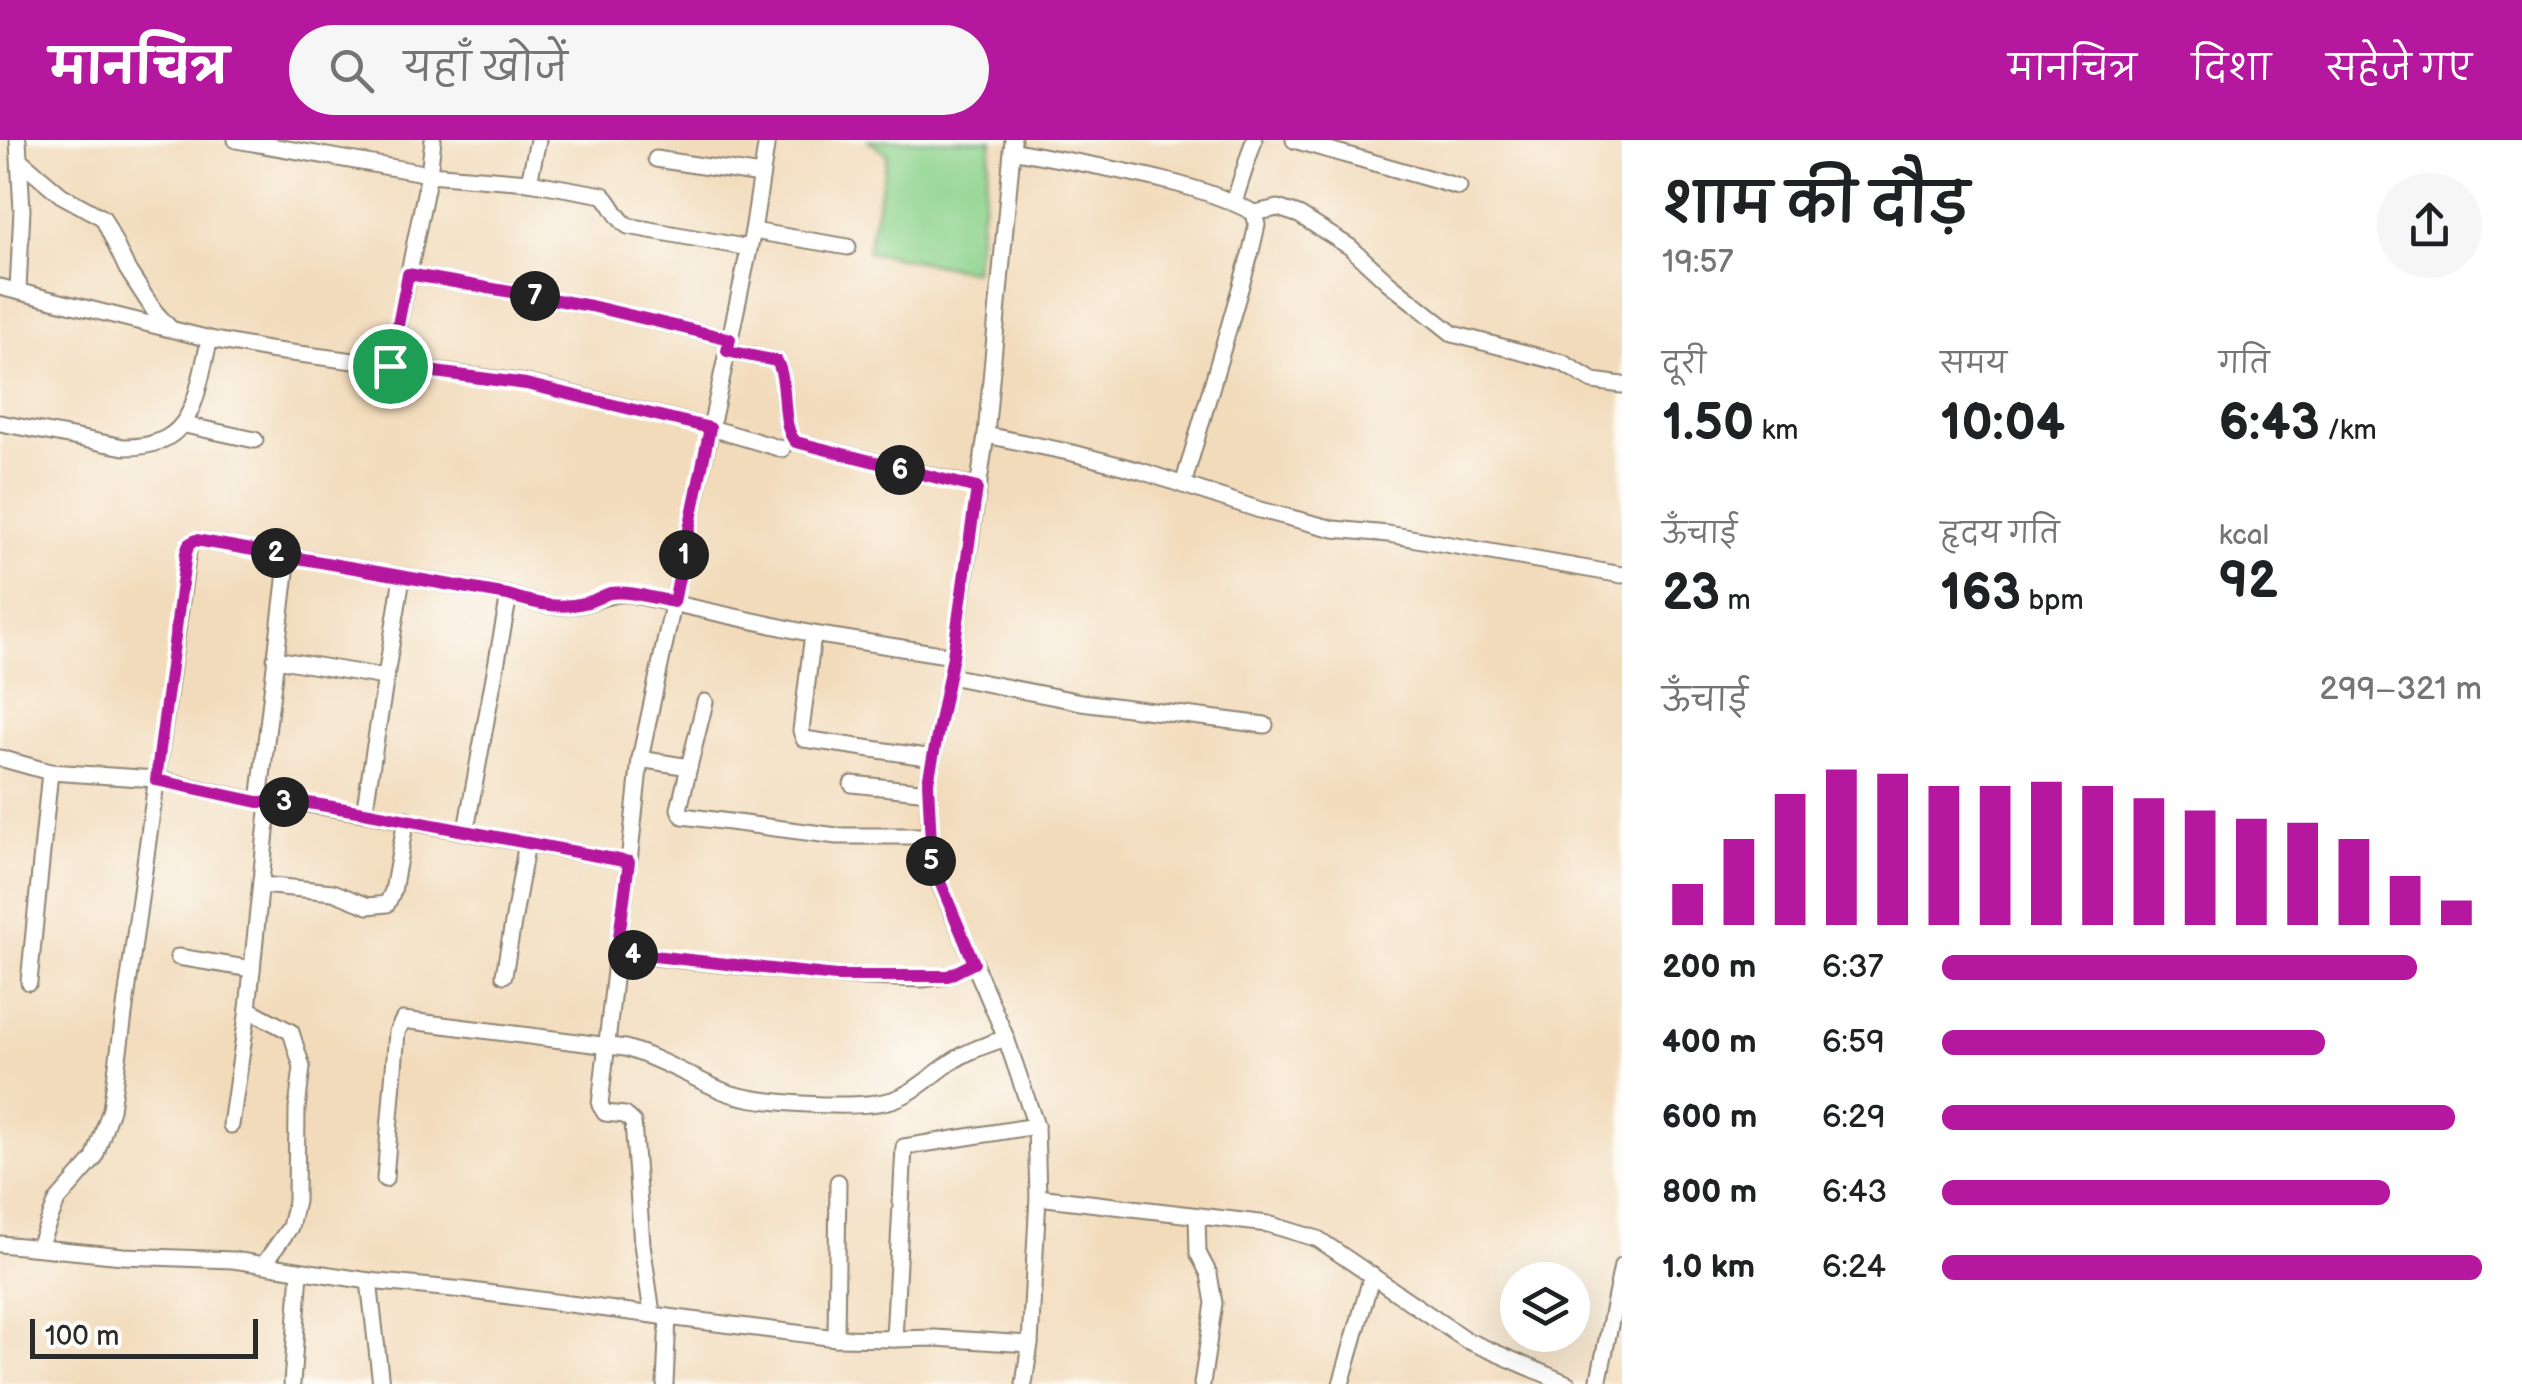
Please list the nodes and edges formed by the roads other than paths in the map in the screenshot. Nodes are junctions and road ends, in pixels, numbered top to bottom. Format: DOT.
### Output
graph roads {
  1 [pos="18,140"];
  2 [pos="236,140"];
  3 [pos="433,140"];
  4 [pos="538,140"];
  5 [pos="767,140"];
  6 [pos="1254,140"];
  7 [pos="1294,140"];
  8 [pos="1012,145"];
  9 [pos="656,159"];
  10 [pos="20,160"];
  11 [pos="428,174"];
  12 [pos="761,174"];
  13 [pos="529,182"];
  14 [pos="1459,187"];
  15 [pos="1234,202"];
  16 [pos="1254,214"];
  17 [pos="753,231"];
  18 [pos="848,247"];
  19 [pos="749,248"];
  20 [pos="408,274"];
  21 [pos="0,287"];
  22 [pos="18,289"];
  23 [pos="172,330"];
  24 [pos="210,339"];
  25 [pos="728,345"];
  26 [pos="390,366"];
  27 [pos="1622,385"];
  28 [pos="0,423"];
  29 [pos="185,425"];
  30 [pos="710,428"];
  31 [pos="986,435"];
  32 [pos="256,440"];
  33 [pos="782,449"];
  34 [pos="1184,485"];
  35 [pos="977,488"];
  36 [pos="288,555"];
  37 [pos="1622,575"];
  38 [pos="402,577"];
  39 [pos="508,595"];
  40 [pos="674,602"];
  41 [pos="814,634"];
  42 [pos="953,656"];
  43 [pos="275,659"];
  44 [pos="949,676"];
  45 [pos="384,677"];
  46 [pos="705,702"];
  47 [pos="1265,724"];
  48 [pos="0,758"];
  49 [pos="640,758"];
  50 [pos="934,758"];
  51 [pos="689,768"];
  52 [pos="50,772"];
  53 [pos="156,780"];
  54 [pos="852,784"];
  55 [pos="929,792"];
  56 [pos="264,802"];
  57 [pos="364,812"];
  58 [pos="406,820"];
  59 [pos="466,830"];
  60 [pos="930,836"];
  61 [pos="527,842"];
  62 [pos="629,862"];
  63 [pos="260,885"];
  64 [pos="617,952"];
  65 [pos="178,958"];
  66 [pos="974,963"];
  67 [pos="252,970"];
  68 [pos="504,975"];
  69 [pos="29,982"];
  70 [pos="248,1009"];
  71 [pos="1006,1038"];
  72 [pos="605,1046"];
  73 [pos="231,1125"];
  74 [pos="1036,1126"];
  75 [pos="385,1179"];
  76 [pos="838,1182"];
  77 [pos="1038,1197"];
  78 [pos="1197,1216"];
  79 [pos="0,1244"];
  80 [pos="39,1246"];
  81 [pos="264,1264"];
  82 [pos="1622,1266"];
  83 [pos="300,1271"];
  84 [pos="1372,1275"];
  85 [pos="369,1281"];
  86 [pos="660,1315"];
  87 [pos="836,1338"];
  88 [pos="894,1339"];
  89 [pos="1030,1344"];
  90 [pos="292,1384"];
  91 [pos="382,1384"];
  92 [pos="665,1384"];
  93 [pos="1024,1384"];
  94 [pos="1202,1384"];
  95 [pos="1341,1384"];
  96 [pos="1568,1384"];
  97 [pos="1598,1384"];
  1 -- 10 [label="street"];
  2 -- 11 [label="street"];
  3 -- 11 [label="street"];
  4 -- 13 [label="street"];
  5 -- 12 [label="street"];
  6 -- 15 [label="street"];
  7 -- 14 [label="street"];
  8 -- 15 [label="street"];
  8 -- 31 [label="street"];
  9 -- 12 [label="street"];
  10 -- 22 [label="street"];
  10 -- 23 [label="street"];
  11 -- 13 [label="street"];
  11 -- 20 [label="street"];
  12 -- 17 [label="street"];
  13 -- 19 [label="street"];
  15 -- 16 [label="street"];
  16 -- 27 [label="street"];
  16 -- 34 [label="street"];
  17 -- 18 [label="street"];
  17 -- 19 [label="street"];
  19 -- 25 [label="street"];
  20 -- 25 [label="street"];
  20 -- 26 [label="street"];
  21 -- 22 [label="street"];
  22 -- 23 [label="street"];
  23 -- 24 [label="street"];
  24 -- 26 [label="street"];
  24 -- 29 [label="street"];
  25 -- 30 [label="street"];
  25 -- 35 [label="street"];
  26 -- 30 [label="street"];
  28 -- 29 [label="street"];
  29 -- 32 [label="street"];
  30 -- 33 [label="street"];
  30 -- 40 [label="street"];
  31 -- 34 [label="street"];
  31 -- 35 [label="street"];
  34 -- 37 [label="street"];
  35 -- 42 [label="street"];
  36 -- 38 [label="street"];
  36 -- 43 [label="street"];
  36 -- 53 [label="street"];
  38 -- 39 [label="street"];
  38 -- 45 [label="street"];
  39 -- 40 [label="street"];
  39 -- 59 [label="street"];
  40 -- 41 [label="street"];
  40 -- 49 [label="street"];
  41 -- 42 [label="street"];
  41 -- 50 [label="street"];
  42 -- 44 [label="street"];
  43 -- 45 [label="street"];
  43 -- 56 [label="street"];
  44 -- 47 [label="street"];
  44 -- 50 [label="street"];
  45 -- 57 [label="street"];
  46 -- 51 [label="street"];
  48 -- 52 [label="street"];
  49 -- 51 [label="street"];
  49 -- 62 [label="street"];
  50 -- 55 [label="street"];
  51 -- 60 [label="street"];
  52 -- 53 [label="street"];
  52 -- 69 [label="street"];
  53 -- 56 [label="street"];
  53 -- 80 [label="street"];
  54 -- 55 [label="street"];
  55 -- 60 [label="street"];
  56 -- 57 [label="street"];
  56 -- 63 [label="street"];
  57 -- 58 [label="street"];
  58 -- 59 [label="street"];
  58 -- 63 [label="street"];
  59 -- 61 [label="street"];
  60 -- 66 [label="street"];
  61 -- 62 [label="street"];
  61 -- 68 [label="street"];
  62 -- 64 [label="street"];
  63 -- 67 [label="street"];
  64 -- 66 [label="street"];
  64 -- 72 [label="street"];
  65 -- 67 [label="street"];
  66 -- 71 [label="street"];
  67 -- 70 [label="street"];
  70 -- 73 [label="street"];
  70 -- 81 [label="street"];
  71 -- 72 [label="street"];
  71 -- 74 [label="street"];
  72 -- 75 [label="street"];
  72 -- 86 [label="street"];
  74 -- 77 [label="street"];
  74 -- 88 [label="street"];
  76 -- 87 [label="street"];
  77 -- 78 [label="street"];
  77 -- 89 [label="street"];
  78 -- 84 [label="street"];
  78 -- 94 [label="street"];
  79 -- 80 [label="street"];
  80 -- 81 [label="street"];
  81 -- 83 [label="street"];
  82 -- 97 [label="street"];
  83 -- 85 [label="street"];
  83 -- 90 [label="street"];
  84 -- 95 [label="street"];
  84 -- 96 [label="street"];
  85 -- 86 [label="street"];
  85 -- 91 [label="street"];
  86 -- 87 [label="street"];
  86 -- 92 [label="street"];
  87 -- 88 [label="street"];
  88 -- 89 [label="street"];
  89 -- 93 [label="street"];
}
